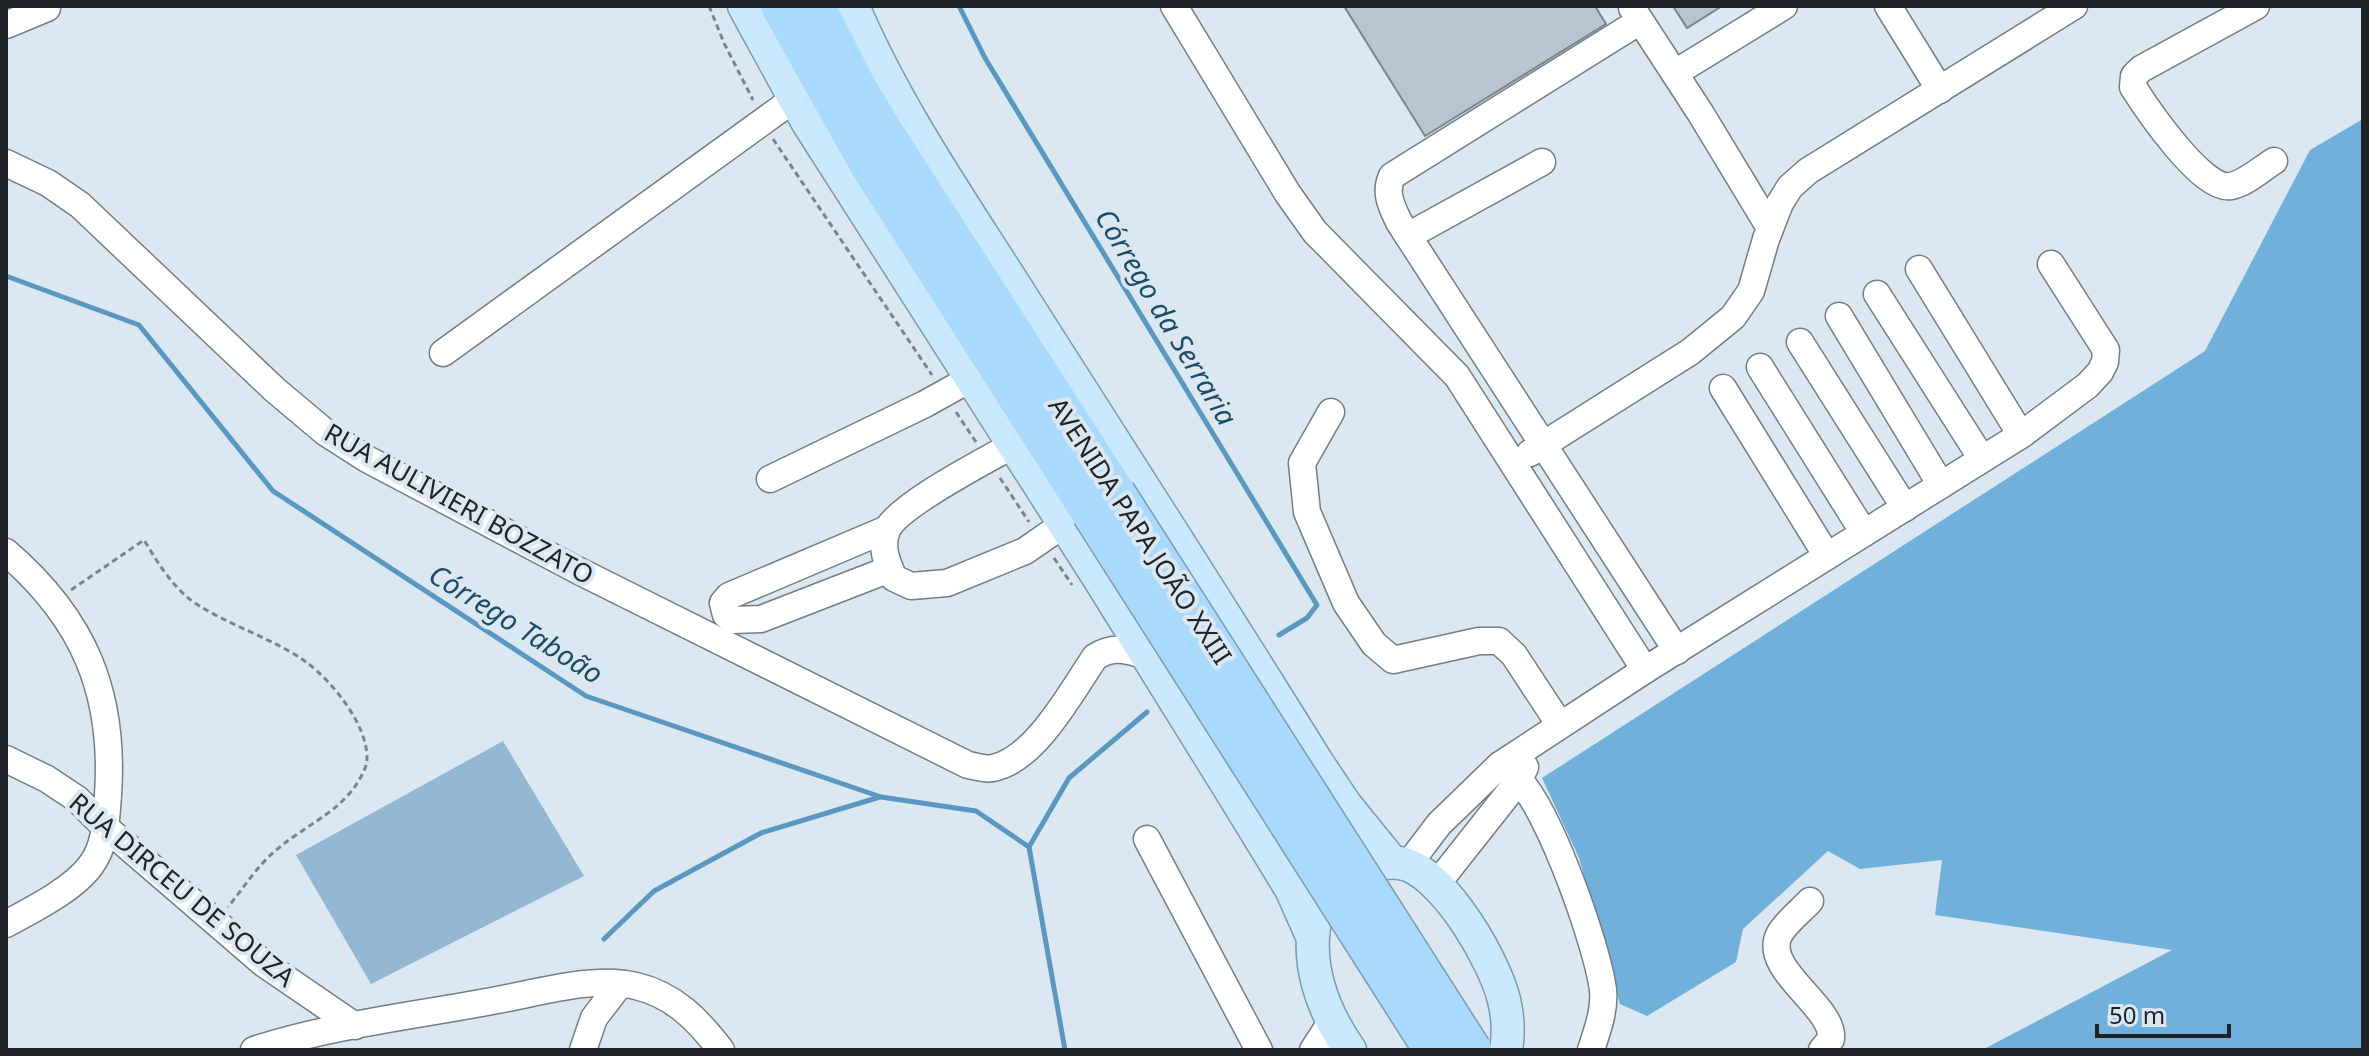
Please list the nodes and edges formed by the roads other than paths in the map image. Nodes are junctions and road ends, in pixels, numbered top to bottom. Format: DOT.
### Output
graph roads {
  1 [pos="744,6"];
  2 [pos="780,6"];
  3 [pos="816,6"];
  4 [pos="853,6"];
  5 [pos="1174,6"];
  6 [pos="1784,6"];
  7 [pos="1888,6"];
  8 [pos="2074,6"];
  9 [pos="2256,6"];
  10 [pos="47,8"];
  11 [pos="1635,14"];
  12 [pos="6,25"];
  13 [pos="1675,73"];
  14 [pos="1940,90"];
  15 [pos="794,99"];
  16 [pos="2274,161"];
  17 [pos="1542,162"];
  18 [pos="6,163"];
  19 [pos="1770,228"];
  20 [pos="1408,236"];
  21 [pos="2051,264"];
  22 [pos="1919,269"];
  23 [pos="1877,294"];
  24 [pos="1839,316"];
  25 [pos="1800,342"];
  26 [pos="443,353"];
  27 [pos="1760,367"];
  28 [pos="970,379"];
  29 [pos="1723,388"];
  30 [pos="1331,412"];
  31 [pos="2021,435"];
  32 [pos="1545,444"];
  33 [pos="1013,445"];
  34 [pos="1982,459"];
  35 [pos="1513,464"];
  36 [pos="770,479"];
  37 [pos="1941,485"];
  38 [pos="1905,508"];
  39 [pos="1090,510"];
  40 [pos="887,529"];
  41 [pos="1864,533"];
  42 [pos="6,552"];
  43 [pos="1827,556"];
  44 [pos="890,569"];
  45 [pos="1677,651"];
  46 [pos="1147,656"];
  47 [pos="1645,670"];
  48 [pos="1560,725"];
  49 [pos="6,759"];
  50 [pos="1510,773"];
  51 [pos="105,827"];
  52 [pos="1147,839"];
  53 [pos="1400,864"];
  54 [pos="1436,885"];
  55 [pos="1810,901"];
  56 [pos="6,924"];
  57 [pos="1311,934"];
  58 [pos="620,984"];
  59 [pos="564,989"];
  60 [pos="594,1018"];
  61 [pos="1332,1021"];
  62 [pos="355,1026"];
  63 [pos="1500,1047"];
  64 [pos="1350,1049"];
  65 [pos="254,1050"];
  66 [pos="583,1050"];
  67 [pos="721,1050"];
  68 [pos="1259,1050"];
  69 [pos="1315,1050"];
  70 [pos="1433,1050"];
  71 [pos="1591,1050"];
  72 [pos="1822,1050"];
  1 -- 15 [label="main road, AVENIDA PAPA JOÃO XXIII"];
  2 -- 39 [label="highway, AVENIDA PAPA JOÃO XXIII"];
  3 -- 39 [label="highway, AVENIDA PAPA JOÃO XXIII"];
  4 -- 53 [label="main road, AVENIDA PAPA JOÃO XXIII"];
  5 -- 35 [label="street"];
  6 -- 13 [label="street"];
  7 -- 14 [label="street"];
  8 -- 14 [label="street"];
  9 -- 16 [label="street"];
  10 -- 12 [label="street"];
  11 -- 13 [label="street"];
  11 -- 20 [label="street"];
  13 -- 19 [label="street"];
  14 -- 19 [label="street"];
  15 -- 26 [label="street"];
  15 -- 28 [label="main road, AVENIDA PAPA JOÃO XXIII"];
  17 -- 20 [label="street"];
  18 -- 46 [label="street, RUA AULIVIERI BOZZATO"];
  19 -- 32 [label="street"];
  20 -- 32 [label="street"];
  21 -- 31 [label="street"];
  22 -- 31 [label="street"];
  23 -- 34 [label="street"];
  24 -- 37 [label="street"];
  25 -- 38 [label="street"];
  27 -- 41 [label="street"];
  28 -- 33 [label="main road, AVENIDA PAPA JOÃO XXIII"];
  28 -- 36 [label="street"];
  29 -- 43 [label="street"];
  30 -- 48 [label="street"];
  31 -- 34 [label="street"];
  32 -- 35 [label="street"];
  32 -- 45 [label="street"];
  33 -- 39 [label="main road, AVENIDA PAPA JOÃO XXIII"];
  33 -- 40 [label="street"];
  34 -- 37 [label="street"];
  35 -- 47 [label="street"];
  37 -- 38 [label="street"];
  38 -- 41 [label="street"];
  39 -- 44 [label="street"];
  39 -- 46 [label="main road, AVENIDA PAPA JOÃO XXIII"];
  39 -- 63 [label="highway, AVENIDA PAPA JOÃO XXIII, bridge"];
  39 -- 70 [label="highway, AVENIDA PAPA JOÃO XXIII, bridge"];
  40 -- 44 [label="street"];
  40 -- 44 [label="street"];
  41 -- 43 [label="street"];
  42 -- 51 [label="street"];
  43 -- 45 [label="street"];
  45 -- 47 [label="street"];
  46 -- 57 [label="main road, AVENIDA PAPA JOÃO XXIII"];
  47 -- 48 [label="street"];
  48 -- 50 [label="street"];
  49 -- 51 [label="street, RUA DIRCEU DE SOUZA"];
  50 -- 53 [label="street"];
  50 -- 54 [label="street"];
  50 -- 71 [label="street"];
  51 -- 56 [label="street"];
  51 -- 62 [label="street, RUA DIRCEU DE SOUZA"];
  52 -- 68 [label="street"];
  53 -- 54 [label="main road, AVENIDA PAPA JOÃO XXIII"];
  53 -- 57 [label="main road"];
  54 -- 63 [label="main road, AVENIDA PAPA JOÃO XXIII"];
  55 -- 72 [label="street"];
  57 -- 61 [label="main road"];
  58 -- 59 [label="street"];
  58 -- 60 [label="street"];
  58 -- 67 [label="street"];
  59 -- 60 [label="street"];
  59 -- 62 [label="street"];
  60 -- 66 [label="street"];
  61 -- 64 [label="main road"];
  61 -- 69 [label="street"];
  62 -- 65 [label="street"];
  64 -- 69 [label="street"];
}
